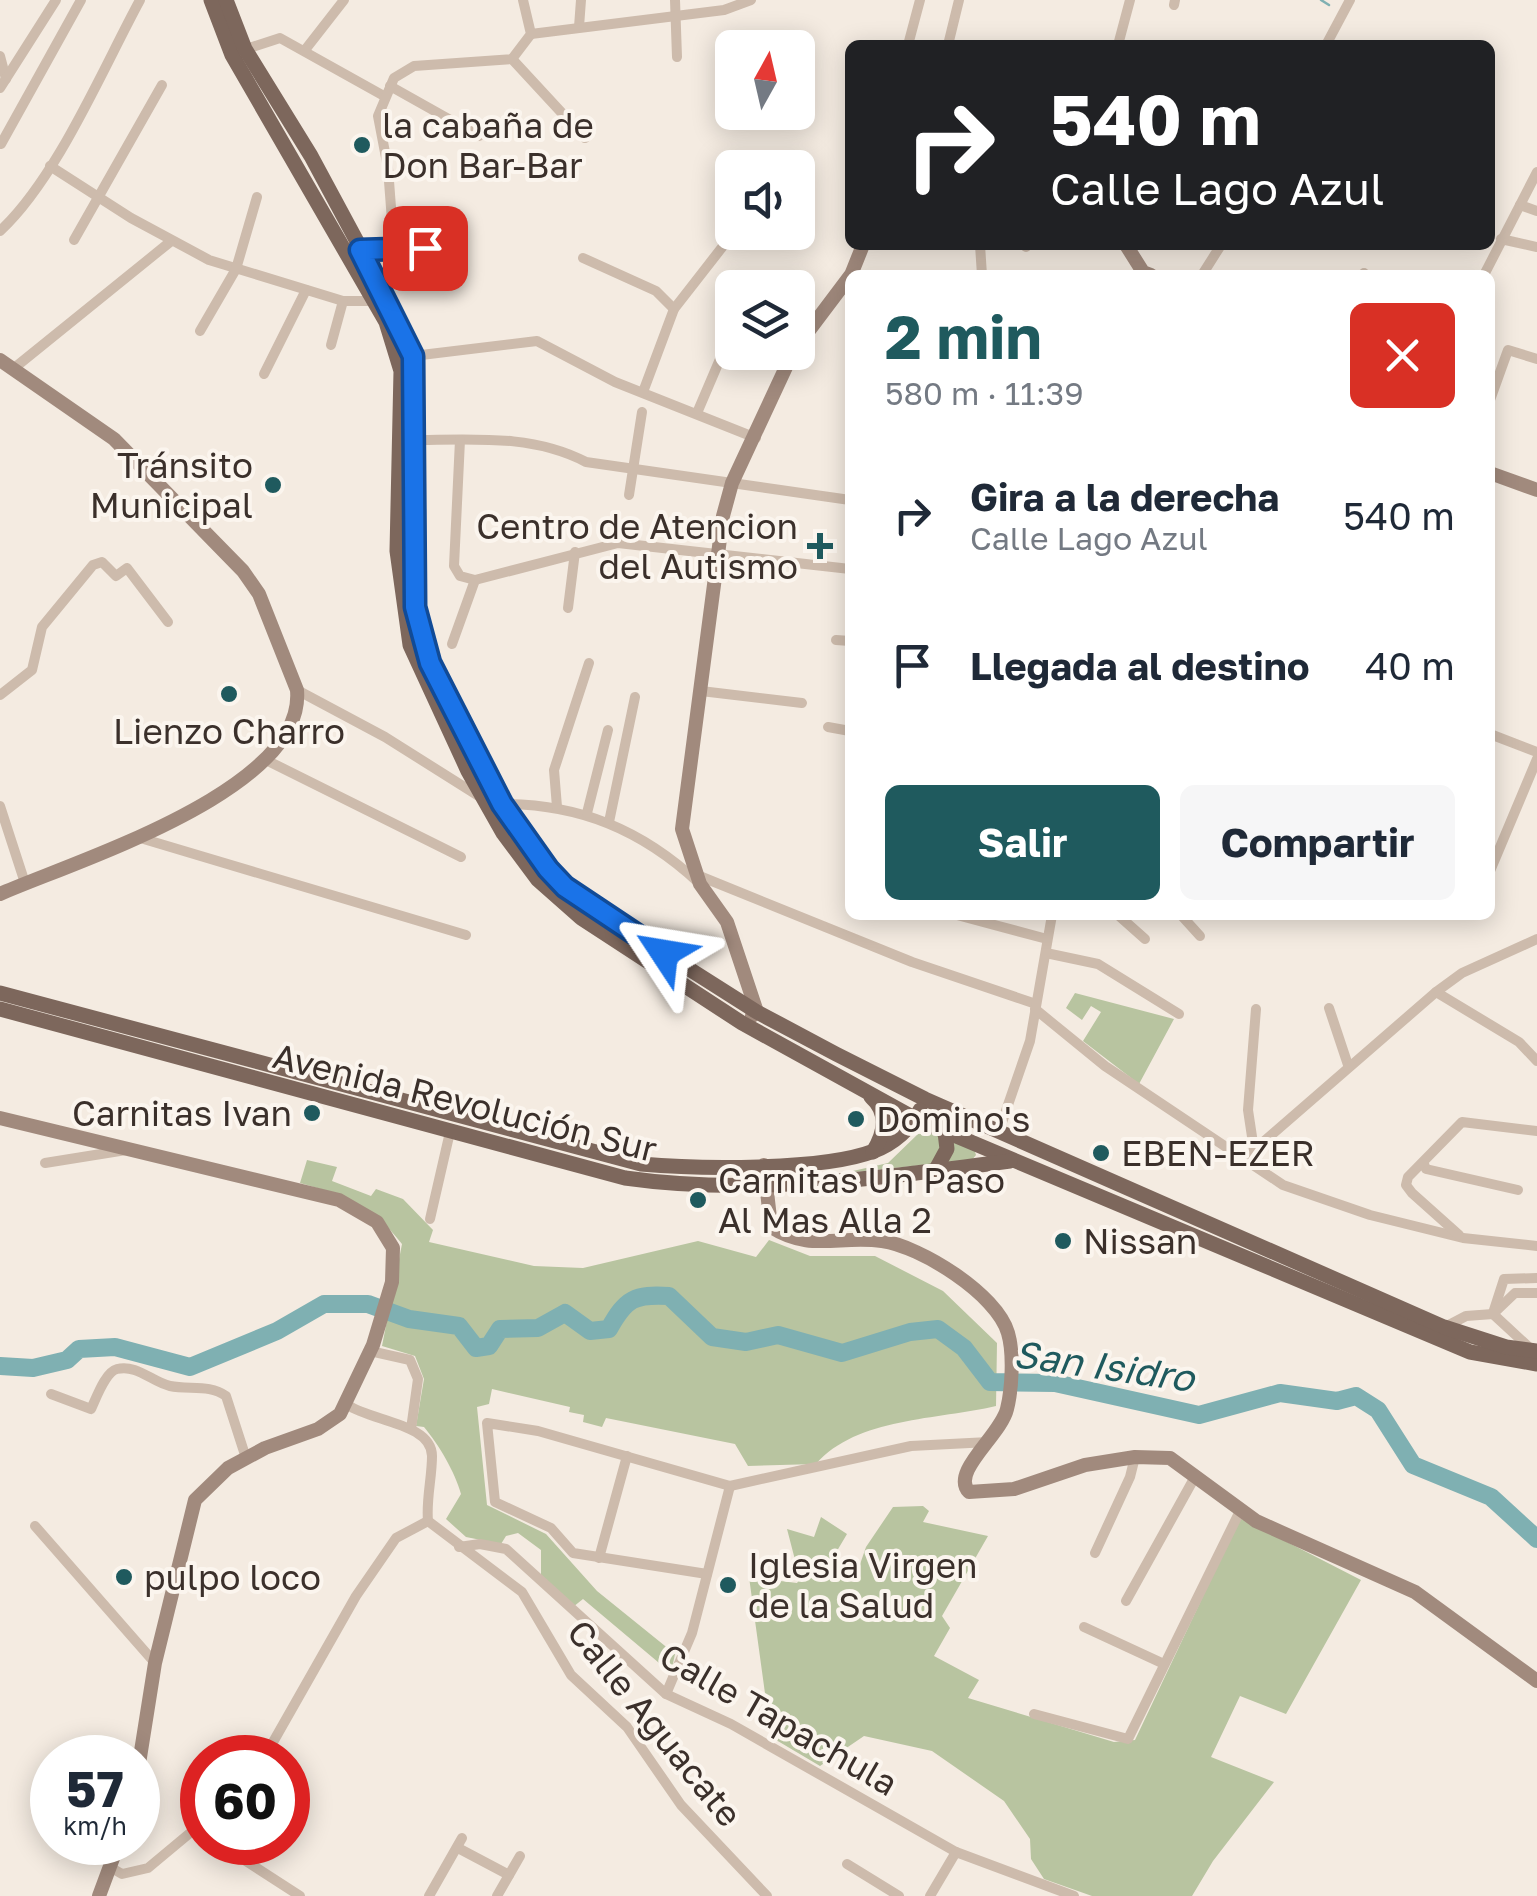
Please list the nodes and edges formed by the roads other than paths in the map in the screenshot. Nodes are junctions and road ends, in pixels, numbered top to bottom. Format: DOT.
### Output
graph roads {
  1 [pos="56,0"];
  2 [pos="81,0"];
  3 [pos="140,0"];
  4 [pos="211,0"];
  5 [pos="226,0"];
  6 [pos="344,0"];
  7 [pos="523,0"];
  8 [pos="581,0"];
  9 [pos="675,0"];
  10 [pos="750,0"];
  11 [pos="920,0"];
  12 [pos="958,0"];
  13 [pos="1130,0"];
  14 [pos="1350,0"];
  15 [pos="675,14"];
  16 [pos="579,27"];
  17 [pos="531,34"];
  18 [pos="909,40"];
  19 [pos="949,40"];
  20 [pos="1119,40"];
  21 [pos="1329,40"];
  22 [pos="305,50"];
  23 [pos="238,52"];
  24 [pos="0,56"];
  25 [pos="677,56"];
  26 [pos="512,60"];
  27 [pos="3,84"];
  28 [pos="162,85"];
  29 [pos="387,91"];
  30 [pos="479,136"];
  31 [pos="585,138"];
  32 [pos="1,144"];
  33 [pos="50,166"];
  34 [pos="1537,172"];
  35 [pos="1537,196"];
  36 [pos="257,197"];
  37 [pos="101,198"];
  38 [pos="1520,206"];
  39 [pos="1537,211"];
  40 [pos="0,231"];
  41 [pos="1502,239"];
  42 [pos="74,240"];
  43 [pos="170,242"];
  44 [pos="448,246"];
  45 [pos="394,247"];
  46 [pos="1537,247"];
  47 [pos="360,250"];
  48 [pos="720,250"];
  49 [pos="583,258"];
  50 [pos="236,269"];
  51 [pos="1486,270"];
  52 [pos="845,283"];
  53 [pos="306,290"];
  54 [pos="343,301"];
  55 [pos="376,301"];
  56 [pos="674,310"];
  57 [pos="815,322"];
  58 [pos="200,331"];
  59 [pos="331,345"];
  60 [pos="413,356"];
  61 [pos="1537,360"];
  62 [pos="6,364"];
  63 [pos="715,370"];
  64 [pos="785,370"];
  65 [pos="264,374"];
  66 [pos="1495,386"];
  67 [pos="644,392"];
  68 [pos="642,412"];
  69 [pos="697,413"];
  70 [pos="756,438"];
  71 [pos="406,440"];
  72 [pos="460,440"];
  73 [pos="634,468"];
  74 [pos="1495,475"];
  75 [pos="732,483"];
  76 [pos="1537,490"];
  77 [pos="629,495"];
  78 [pos="845,499"];
  79 [pos="574,552"];
  80 [pos="720,552"];
  81 [pos="845,568"];
  82 [pos="476,580"];
  83 [pos="568,608"];
  84 [pos="168,622"];
  85 [pos="836,640"];
  86 [pos="845,641"];
  87 [pos="452,644"];
  88 [pos="588,663"];
  89 [pos="297,690"];
  90 [pos="701,691"];
  91 [pos="0,696"];
  92 [pos="635,697"];
  93 [pos="802,703"];
  94 [pos="828,728"];
  95 [pos="608,730"];
  96 [pos="845,730"];
  97 [pos="1495,736"];
  98 [pos="1537,756"];
  99 [pos="266,760"];
  100 [pos="485,800"];
  101 [pos="502,804"];
  102 [pos="0,806"];
  103 [pos="557,807"];
  104 [pos="587,813"];
  105 [pos="610,822"];
  106 [pos="134,836"];
  107 [pos="461,857"];
  108 [pos="1495,859"];
  109 [pos="699,879"];
  110 [pos="25,883"];
  111 [pos="0,894"];
  112 [pos="977,920"];
  113 [pos="1051,920"];
  114 [pos="1124,920"];
  115 [pos="1186,920"];
  116 [pos="466,936"];
  117 [pos="1200,936"];
  118 [pos="1047,939"];
  119 [pos="1145,939"];
  120 [pos="1537,940"];
  121 [pos="1046,952"];
  122 [pos="1436,992"];
  123 [pos="0,993"];
  124 [pos="1036,1006"];
  125 [pos="1256,1008"];
  126 [pos="1329,1008"];
  127 [pos="0,1009"];
  128 [pos="757,1012"];
  129 [pos="1179,1014"];
  130 [pos="742,1023"];
  131 [pos="1537,1062"];
  132 [pos="1348,1065"];
  133 [pos="864,1092"];
  134 [pos="925,1100"];
  135 [pos="942,1105"];
  136 [pos="0,1118"];
  137 [pos="916,1119"];
  138 [pos="999,1131"];
  139 [pos="1537,1131"];
  140 [pos="450,1132"];
  141 [pos="945,1132"];
  142 [pos="126,1150"];
  143 [pos="1042,1151"];
  144 [pos="873,1152"];
  145 [pos="1251,1156"];
  146 [pos="1013,1161"];
  147 [pos="45,1162"];
  148 [pos="1424,1164"];
  149 [pos="764,1165"];
  150 [pos="934,1171"];
  151 [pos="765,1183"];
  152 [pos="1518,1190"];
  153 [pos="430,1219"];
  154 [pos="1462,1237"];
  155 [pos="1537,1246"];
  156 [pos="1537,1278"];
  157 [pos="1537,1293"];
  158 [pos="1493,1314"];
  159 [pos="1444,1327"];
  160 [pos="372,1348"];
  161 [pos="1536,1355"];
  162 [pos="51,1394"];
  163 [pos="348,1405"];
  164 [pos="411,1428"];
  165 [pos="990,1442"];
  166 [pos="627,1456"];
  167 [pos="1135,1457"];
  168 [pos="246,1458"];
  169 [pos="1196,1474"];
  170 [pos="730,1486"];
  171 [pos="1240,1511"];
  172 [pos="428,1520"];
  173 [pos="35,1526"];
  174 [pos="459,1546"];
  175 [pos="1095,1553"];
  176 [pos="599,1558"];
  177 [pos="707,1574"];
  178 [pos="1126,1601"];
  179 [pos="1084,1627"];
  180 [pos="156,1663"];
  181 [pos="1164,1664"];
  182 [pos="1537,1681"];
  183 [pos="666,1694"];
  184 [pos="1034,1714"];
  185 [pos="144,1735"];
  186 [pos="277,1735"];
  187 [pos="180,1842"];
  188 [pos="956,1852"];
  189 [pos="520,1856"];
  190 [pos="847,1864"];
  191 [pos="251,1865"];
  192 [pos="110,1866"];
  193 [pos="509,1875"];
  194 [pos="98,1896"];
  195 [pos="300,1896"];
  196 [pos="429,1896"];
  197 [pos="497,1896"];
  198 [pos="767,1896"];
  199 [pos="900,1896"];
  200 [pos="930,1896"];
  201 [pos="1074,1896"];
  1 -- 27 [label="street"];
  2 -- 32 [label="street"];
  3 -- 33 [label="street"];
  4 -- 23 [label="main road"];
  5 -- 23 [label="main road"];
  6 -- 22 [label="street"];
  7 -- 17 [label="street"];
  8 -- 16 [label="street"];
  9 -- 15 [label="street"];
  10 -- 15 [label="street"];
  11 -- 18 [label="street"];
  12 -- 19 [label="street"];
  13 -- 20 [label="street"];
  14 -- 21 [label="street"];
  15 -- 16 [label="street"];
  15 -- 25 [label="street"];
  16 -- 17 [label="street"];
  17 -- 26 [label="street"];
  22 -- 23 [label="street"];
  22 -- 29 [label="street"];
  23 -- 47 [label="main road"];
  23 -- 55 [label="main road"];
  24 -- 27 [label="street"];
  26 -- 29 [label="street"];
  26 -- 31 [label="street"];
  28 -- 37 [label="street"];
  29 -- 30 [label="street"];
  29 -- 45 [label="street"];
  33 -- 37 [label="street"];
  33 -- 40 [label="street"];
  34 -- 38 [label="street"];
  35 -- 38 [label="street"];
  36 -- 50 [label="street"];
  37 -- 42 [label="street"];
  37 -- 43 [label="street"];
  38 -- 39 [label="street"];
  38 -- 41 [label="street"];
  41 -- 46 [label="street"];
  41 -- 51 [label="street"];
  43 -- 50 [label="street"];
  43 -- 62 [label="street"];
  44 -- 45 [label="street"];
  45 -- 47 [label="street"];
  47 -- 60 [label="main road"];
  48 -- 56 [label="street"];
  49 -- 56 [label="street"];
  50 -- 53 [label="street"];
  50 -- 58 [label="street"];
  52 -- 57 [label="street"];
  53 -- 54 [label="street"];
  53 -- 65 [label="street"];
  54 -- 55 [label="street"];
  54 -- 59 [label="street"];
  55 -- 71 [label="main road"];
  56 -- 67 [label="street"];
  60 -- 67 [label="street"];
  60 -- 71 [label="main road"];
  61 -- 66 [label="street"];
  62 -- 89 [label="street"];
  63 -- 69 [label="street"];
  64 -- 70 [label="street"];
  67 -- 69 [label="street"];
  68 -- 73 [label="street"];
  69 -- 70 [label="street"];
  70 -- 75 [label="street"];
  71 -- 72 [label="street"];
  71 -- 100 [label="main road"];
  71 -- 101 [label="main road"];
  72 -- 73 [label="street"];
  72 -- 82 [label="street"];
  73 -- 75 [label="street"];
  73 -- 77 [label="street"];
  74 -- 76 [label="street"];
  75 -- 78 [label="street"];
  75 -- 80 [label="street"];
  79 -- 80 [label="street"];
  79 -- 82 [label="street"];
  79 -- 83 [label="street"];
  80 -- 81 [label="street"];
  80 -- 90 [label="street"];
  82 -- 87 [label="street"];
  84 -- 91 [label="street"];
  85 -- 86 [label="street"];
  88 -- 103 [label="street"];
  89 -- 99 [label="street"];
  89 -- 100 [label="street"];
  90 -- 93 [label="street"];
  90 -- 109 [label="street"];
  92 -- 105 [label="street"];
  94 -- 96 [label="street"];
  95 -- 104 [label="street"];
  97 -- 98 [label="street"];
  98 -- 108 [label="street"];
  99 -- 106 [label="street"];
  99 -- 107 [label="street"];
  100 -- 130 [label="main road"];
  101 -- 103 [label="street"];
  101 -- 128 [label="main road"];
  102 -- 110 [label="street"];
  103 -- 104 [label="street"];
  104 -- 105 [label="street"];
  105 -- 109 [label="street"];
  106 -- 110 [label="street"];
  106 -- 116 [label="street"];
  109 -- 124 [label="street"];
  109 -- 128 [label="street"];
  110 -- 111 [label="street"];
  112 -- 118 [label="street"];
  113 -- 118 [label="street"];
  114 -- 119 [label="street"];
  115 -- 117 [label="street"];
  118 -- 121 [label="street"];
  120 -- 122 [label="street"];
  121 -- 124 [label="street"];
  121 -- 129 [label="street"];
  122 -- 131 [label="street"];
  122 -- 132 [label="street"];
  123 -- 149 [label="main road, Avenida Revolución Sur"];
  124 -- 138 [label="street"];
  124 -- 145 [label="street"];
  125 -- 145 [label="street"];
  126 -- 132 [label="street"];
  127 -- 140 [label="main road, Avenida Revolución Sur"];
  128 -- 130 [label="street"];
  128 -- 134 [label="main road"];
  130 -- 133 [label="main road"];
  132 -- 145 [label="street"];
  133 -- 137 [label="main road"];
  133 -- 144 [label="main road"];
  134 -- 135 [label="main road"];
  134 -- 137 [label="main road"];
  135 -- 138 [label="main road"];
  135 -- 141 [label="main road"];
  136 -- 142 [label="street"];
  137 -- 141 [label="main road"];
  137 -- 144 [label="main road"];
  138 -- 143 [label="main road"];
  139 -- 148 [label="street"];
  140 -- 151 [label="main road, Avenida Revolución Sur"];
  140 -- 153 [label="street"];
  141 -- 146 [label="main road"];
  141 -- 150 [label="main road"];
  142 -- 147 [label="street"];
  142 -- 160 [label="street"];
  143 -- 146 [label="main road, Avenida Revolución Sur"];
  143 -- 159 [label="main road"];
  144 -- 149 [label="main road, Avenida Revolución Sur"];
  145 -- 154 [label="street"];
  146 -- 150 [label="main road, Avenida Revolución Sur"];
  146 -- 161 [label="main road"];
  148 -- 152 [label="street"];
  148 -- 154 [label="street"];
  149 -- 151 [label="street"];
  150 -- 151 [label="main road, Avenida Revolución Sur"];
  151 -- 165 [label="street"];
  154 -- 155 [label="street"];
  156 -- 158 [label="street"];
  157 -- 158 [label="street"];
  158 -- 159 [label="street"];
  158 -- 161 [label="street"];
  159 -- 161 [label="main road"];
  160 -- 163 [label="street"];
  160 -- 164 [label="street"];
  162 -- 168 [label="street"];
  163 -- 164 [label="street"];
  163 -- 168 [label="street"];
  164 -- 172 [label="street"];
  165 -- 167 [label="street"];
  165 -- 170 [label="street"];
  166 -- 170 [label="street"];
  166 -- 176 [label="street"];
  166 -- 176 [label="street"];
  167 -- 169 [label="street"];
  167 -- 175 [label="street"];
  168 -- 180 [label="street"];
  169 -- 171 [label="street"];
  169 -- 178 [label="street"];
  170 -- 177 [label="street"];
  171 -- 181 [label="street"];
  171 -- 182 [label="street"];
  172 -- 174 [label="street"];
  172 -- 186 [label="street"];
  173 -- 180 [label="street"];
  174 -- 183 [label="street, Calle Tapachula"];
  174 -- 198 [label="street, Calle Aguacate"];
  176 -- 177 [label="street"];
  177 -- 183 [label="street"];
  179 -- 181 [label="street"];
  180 -- 185 [label="street"];
  181 -- 184 [label="street"];
  183 -- 188 [label="street, Calle Tapachula"];
  187 -- 192 [label="street"];
  188 -- 200 [label="street"];
  188 -- 201 [label="street, Calle Tapachula"];
  189 -- 193 [label="street"];
  190 -- 199 [label="street"];
  191 -- 195 [label="street"];
  192 -- 194 [label="street"];
  193 -- 196 [label="street"];
  193 -- 197 [label="street"];
}
